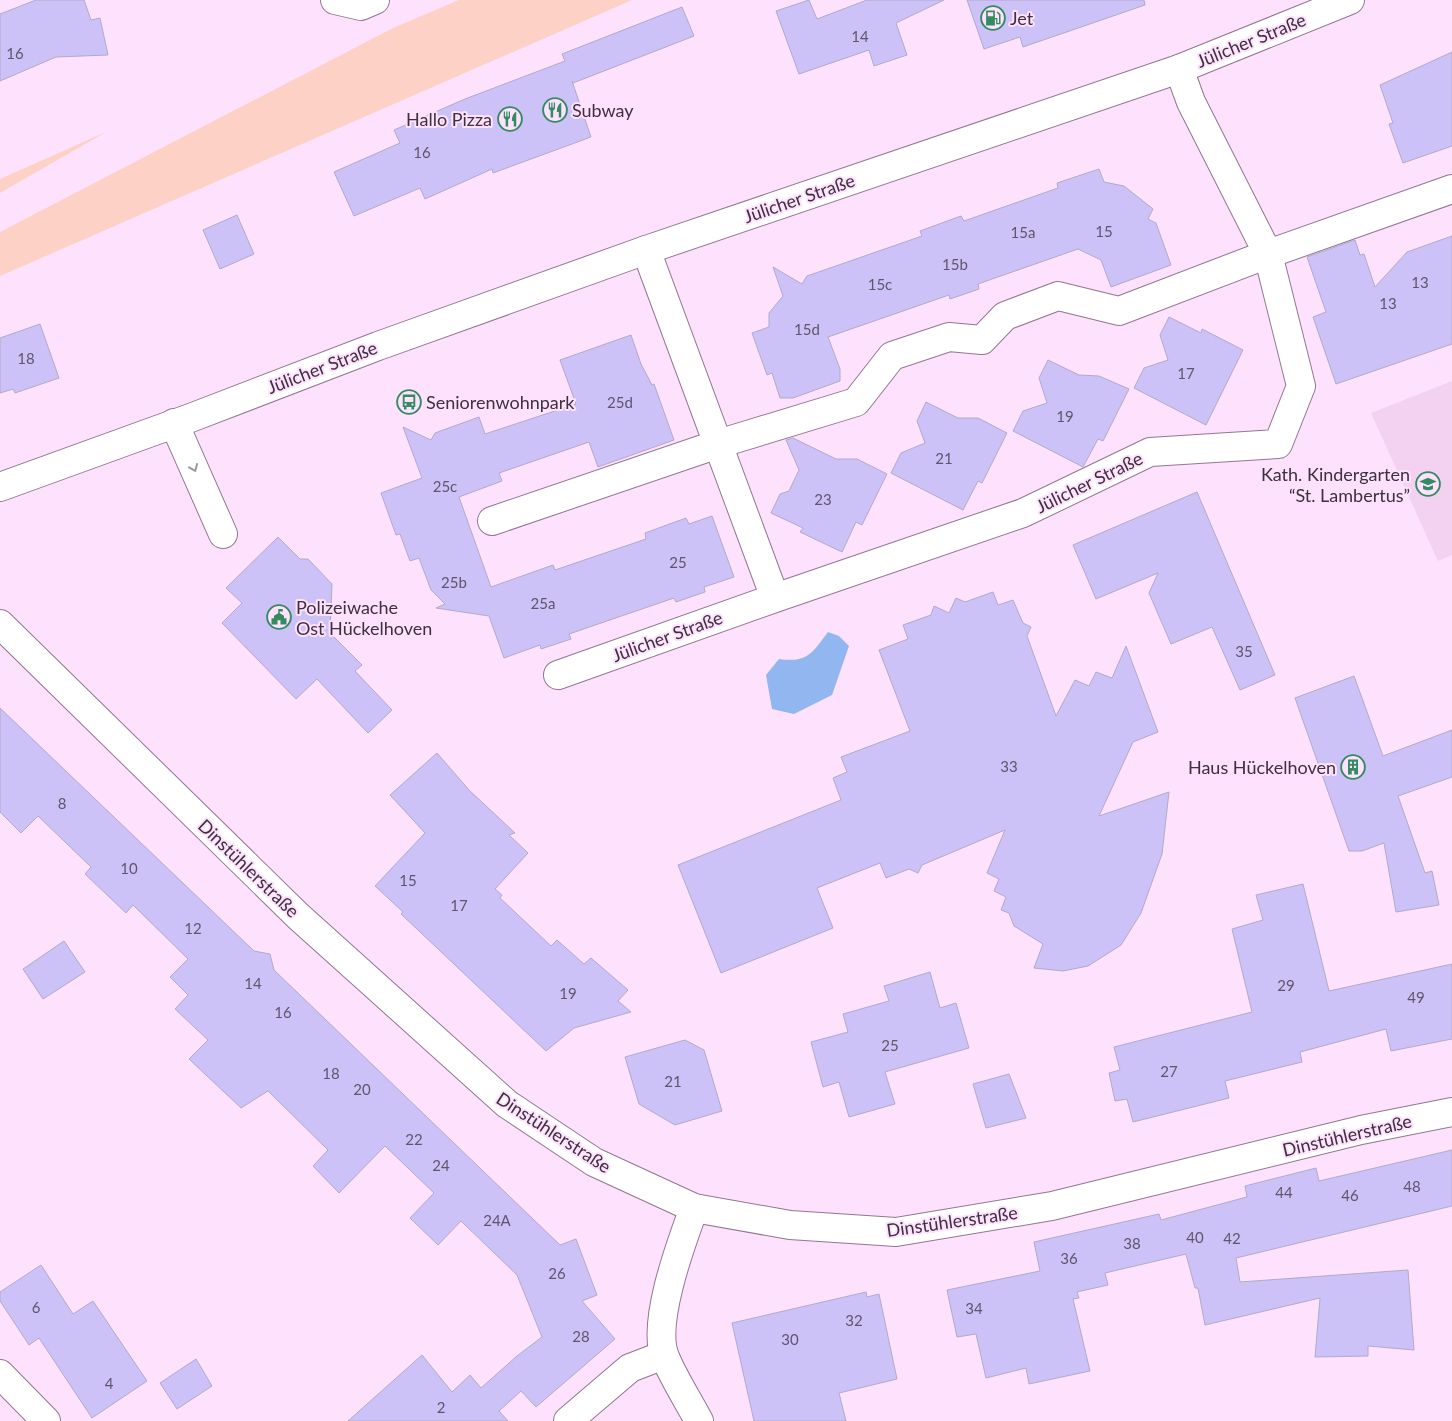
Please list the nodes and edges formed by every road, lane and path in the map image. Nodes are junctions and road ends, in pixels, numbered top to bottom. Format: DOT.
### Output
graph roads {
  1 [pos="1350,0"];
  2 [pos="1179,69"];
  3 [pos="1452,189"];
  4 [pos="646,250"];
  5 [pos="1268,254"];
  6 [pos="184,420"];
  7 [pos="718,444"];
  8 [pos="0,487"];
  9 [pos="492,521"];
  10 [pos="231,530"];
  11 [pos="775,598"];
  12 [pos="0,624"];
  13 [pos="558,675"];
  14 [pos="1452,1112"];
  15 [pos="694,1208"];
  16 [pos="664,1355"];
  17 [pos="0,1374"];
  18 [pos="46,1421"];
  19 [pos="568,1421"];
  20 [pos="699,1421"];
  1 -- 2 [label="main road, Jülicher Straße"];
  2 -- 4 [label="main road, Jülicher Straße"];
  2 -- 5 [label="main road, Jülicher Straße"];
  3 -- 5 [label="main road"];
  4 -- 6 [label="main road, Jülicher Straße"];
  4 -- 7 [label="main road"];
  5 -- 7 [label="main road"];
  5 -- 11 [label="main road, Jülicher Straße"];
  6 -- 8 [label="main road, Jülicher Straße"];
  6 -- 10 [label="main road"];
  7 -- 9 [label="main road"];
  7 -- 11 [label="main road"];
  11 -- 13 [label="main road, Jülicher Straße"];
  12 -- 15 [label="main road, Dinstühlerstraße"];
  14 -- 15 [label="main road, Dinstühlerstraße"];
  15 -- 16 [label="main road"];
  16 -- 19 [label="main road"];
  16 -- 20 [label="main road"];
  17 -- 18 [label="main road"];
}
